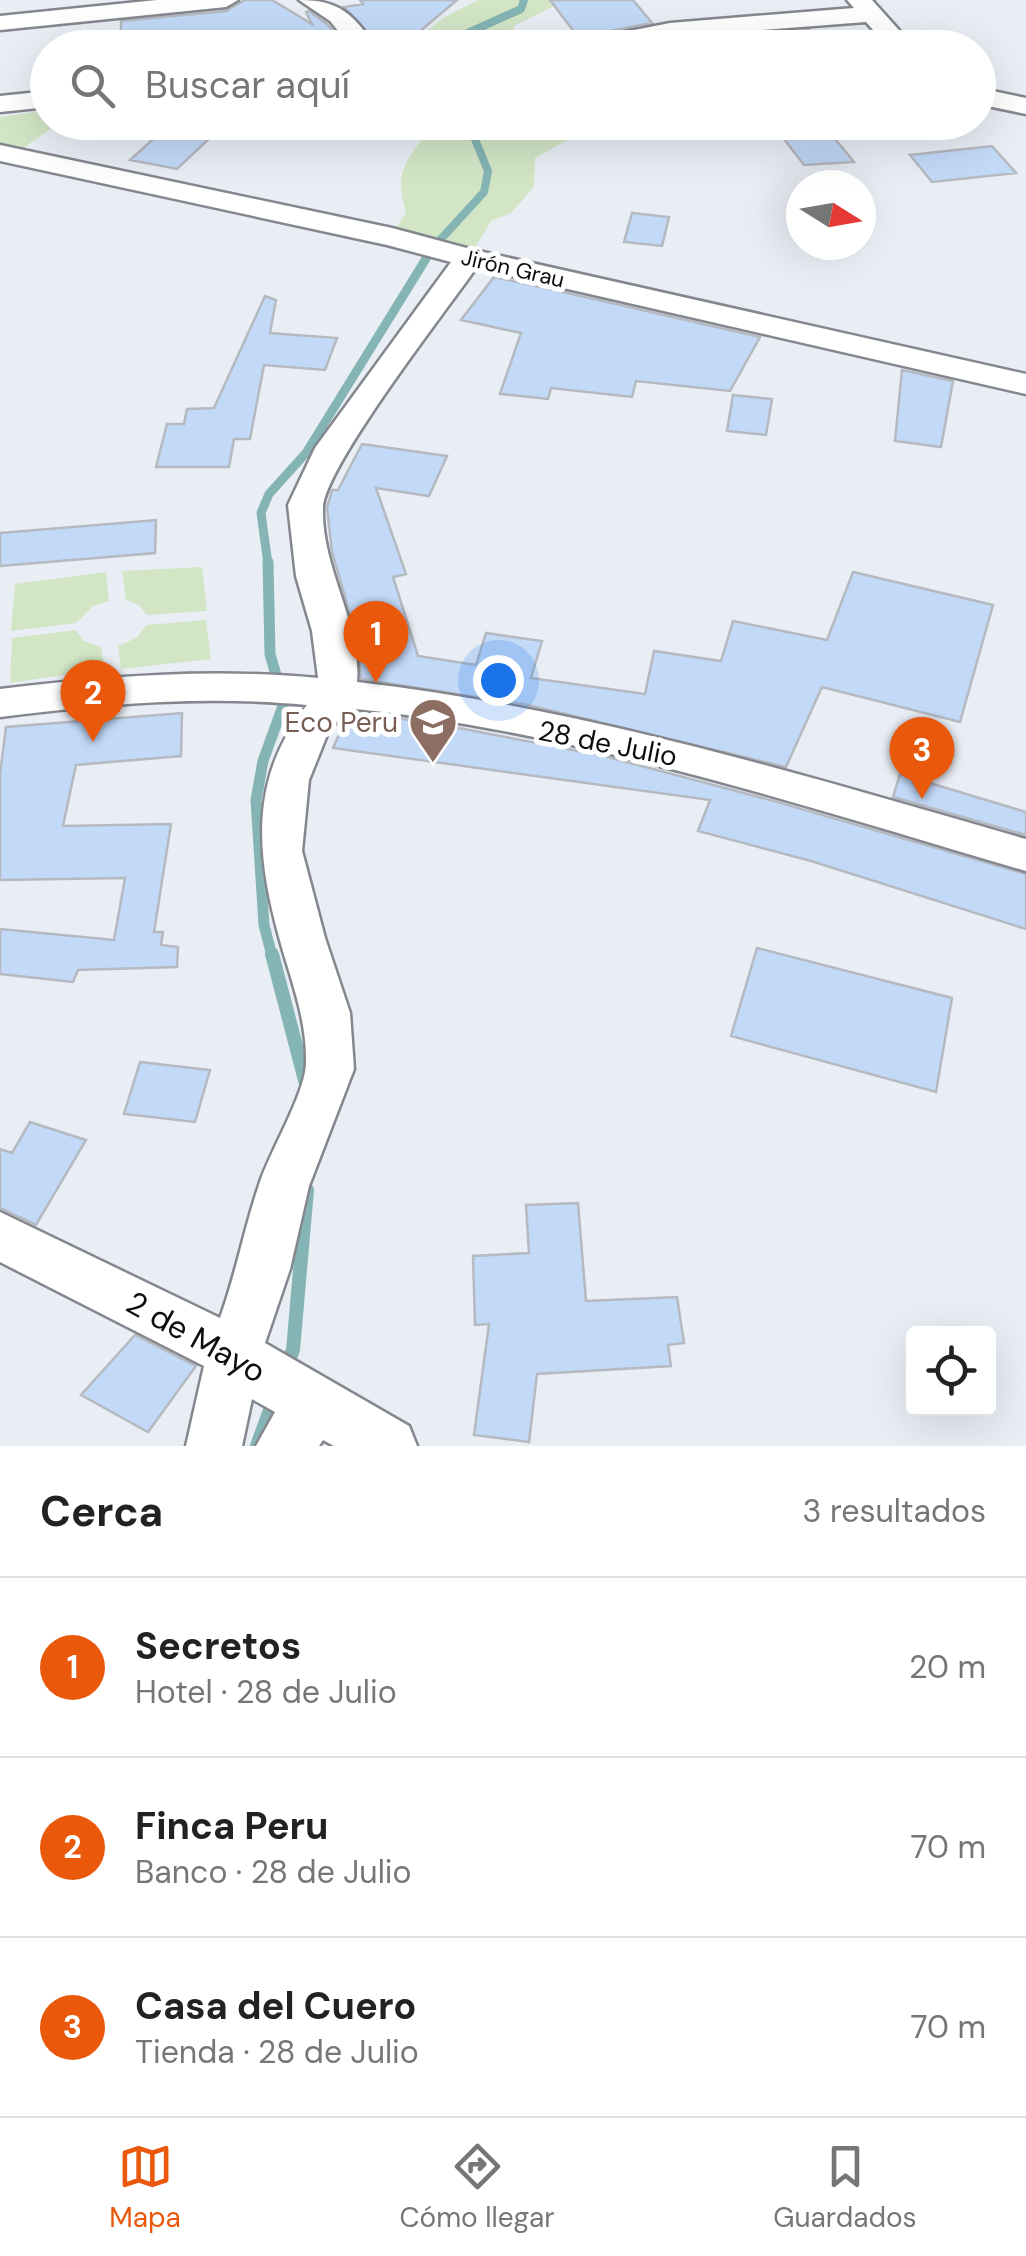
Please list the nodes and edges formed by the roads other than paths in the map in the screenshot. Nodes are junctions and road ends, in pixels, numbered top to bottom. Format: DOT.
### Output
graph roads {
  1 [pos="226,0"];
  2 [pos="311,0"];
  3 [pos="866,7"];
  4 [pos="110,14"];
  5 [pos="0,24"];
  6 [pos="350,30"];
  7 [pos="678,30"];
  8 [pos="887,30"];
  9 [pos="996,100"];
  10 [pos="30,101"];
  11 [pos="0,104"];
  12 [pos="1026,106"];
  13 [pos="0,152"];
  14 [pos="468,258"];
  15 [pos="1026,384"];
  16 [pos="332,694"];
  17 [pos="0,703"];
  18 [pos="1026,855"];
  19 [pos="0,1236"];
  20 [pos="278,1393"];
  21 [pos="214,1446"];
  22 [pos="388,1446"];
  1 -- 4 [label="street"];
  2 -- 6 [label="street"];
  3 -- 7 [label="street"];
  3 -- 8 [label="street"];
  4 -- 5 [label="street"];
  9 -- 12 [label="street"];
  10 -- 11 [label="street"];
  13 -- 14 [label="street, Jirón Grau"];
  14 -- 15 [label="street, Jirón Grau"];
  14 -- 16 [label="street"];
  16 -- 17 [label="street, 28 de Julio"];
  16 -- 18 [label="street, 28 de Julio"];
  16 -- 20 [label="street"];
  19 -- 20 [label="street, 2 de Mayo"];
  20 -- 21 [label="street"];
  20 -- 22 [label="street, 2 de Mayo"];
}
